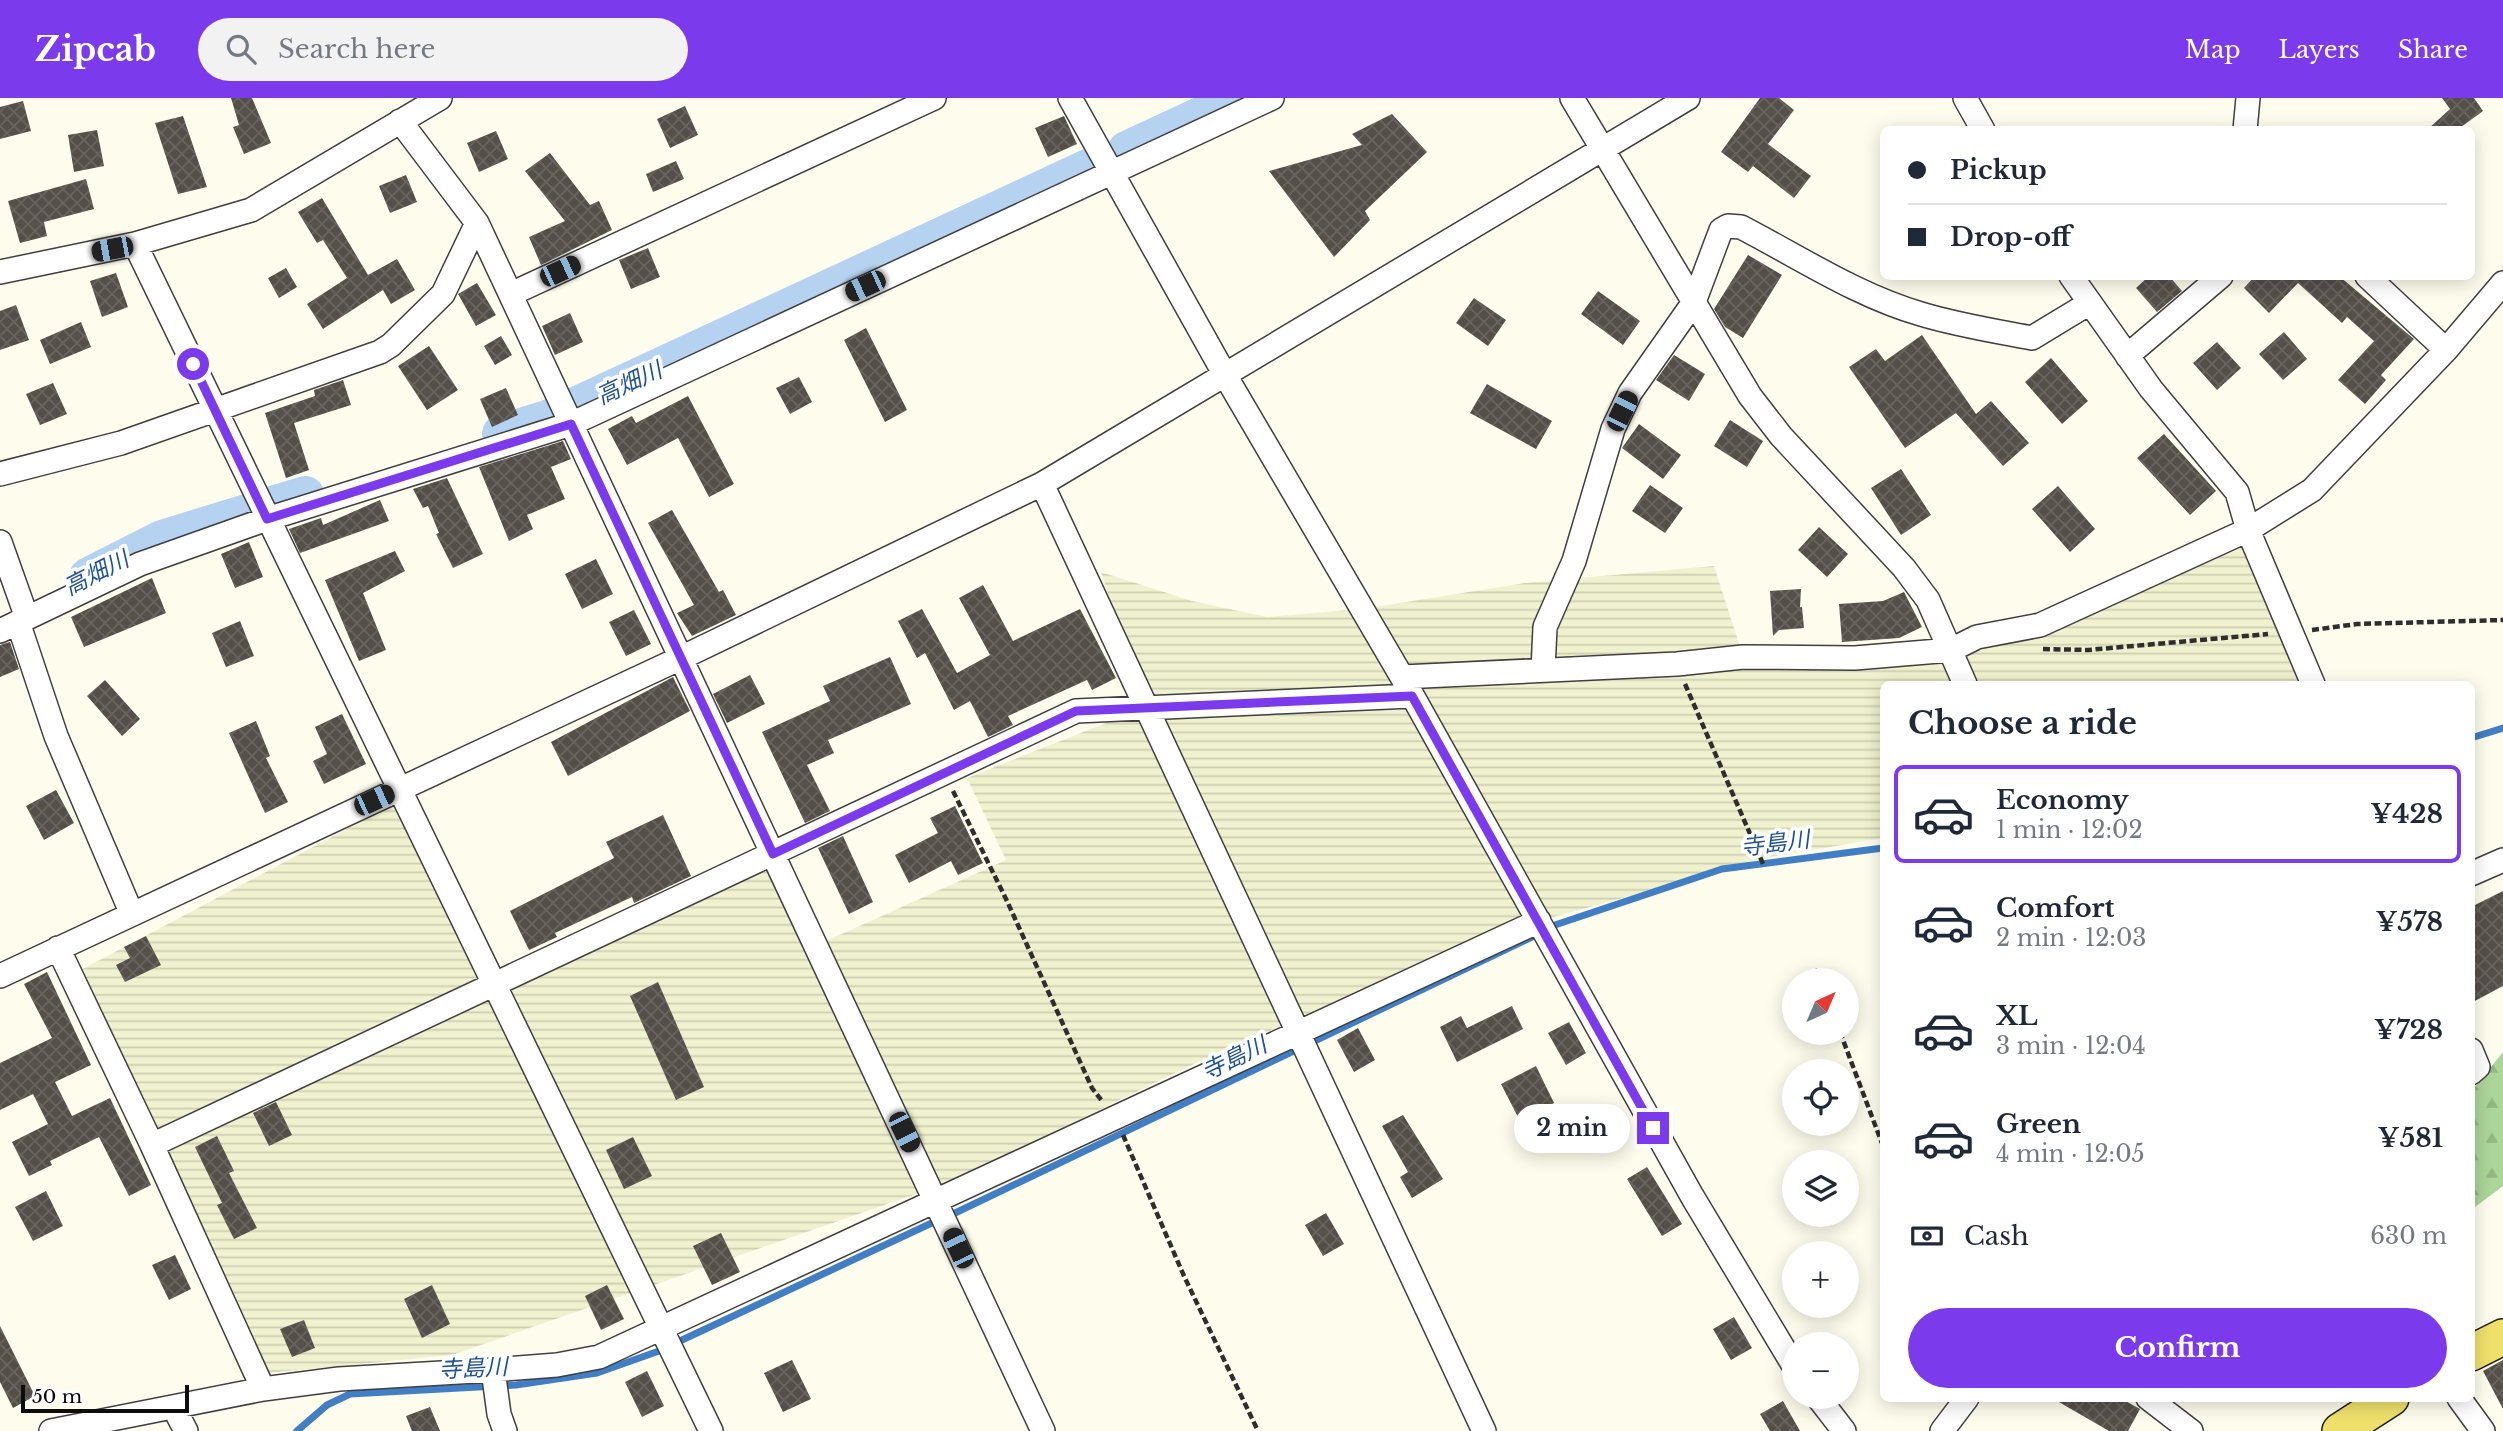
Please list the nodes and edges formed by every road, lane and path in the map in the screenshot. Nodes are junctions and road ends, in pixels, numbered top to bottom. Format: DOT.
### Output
graph roads {
  1 [pos="440,98"];
  2 [pos="934,98"];
  3 [pos="1070,98"];
  4 [pos="1272,98"];
  5 [pos="1572,98"];
  6 [pos="1688,98"];
  7 [pos="1965,98"];
  8 [pos="2248,98"];
  9 [pos="400,121"];
  10 [pos="1981,126"];
  11 [pos="2245,126"];
  12 [pos="1604,149"];
  13 [pos="1111,171"];
  14 [pos="477,223"];
  15 [pos="135,244"];
  16 [pos="0,272"];
  17 [pos="2073,280"];
  18 [pos="2216,280"];
  19 [pos="2371,280"];
  20 [pos="2503,283"];
  21 [pos="511,294"];
  22 [pos="1694,303"];
  23 [pos="2088,304"];
  24 [pos="2446,350"];
  25 [pos="2127,356"];
  26 [pos="1225,375"];
  27 [pos="216,411"];
  28 [pos="568,416"];
  29 [pos="0,474"];
  30 [pos="1042,484"];
  31 [pos="263,510"];
  32 [pos="2248,530"];
  33 [pos="0,542"];
  34 [pos="18,618"];
  35 [pos="2503,620"];
  36 [pos="2290,632"];
  37 [pos="2036,649"];
  38 [pos="1951,650"];
  39 [pos="682,657"];
  40 [pos="1677,664"];
  41 [pos="1543,670"];
  42 [pos="1964,681"];
  43 [pos="2312,681"];
  44 [pos="1407,687"];
  45 [pos="1144,708"];
  46 [pos="945,774"];
  47 [pos="399,789"];
  48 [pos="773,854"];
  49 [pos="2503,860"];
  50 [pos="1764,866"];
  51 [pos="2475,872"];
  52 [pos="131,912"];
  53 [pos="1539,921"];
  54 [pos="58,948"];
  55 [pos="0,976"];
  56 [pos="495,985"];
  57 [pos="1302,1041"];
  58 [pos="1845,1045"];
  59 [pos="1120,1127"];
  60 [pos="1880,1138"];
  61 [pos="152,1145"];
  62 [pos="937,1202"];
  63 [pos="663,1329"];
  64 [pos="2503,1337"];
  65 [pos="1782,1346"];
  66 [pos="2475,1351"];
  67 [pos="494,1380"];
  68 [pos="263,1389"];
  69 [pos="1964,1402"];
  70 [pos="2153,1402"];
  71 [pos="2380,1402"];
  72 [pos="2462,1402"];
  73 [pos="174,1409"];
  74 [pos="1827,1409"];
  75 [pos="2349,1415"];
  76 [pos="51,1431"];
  77 [pos="186,1431"];
  78 [pos="505,1431"];
  79 [pos="711,1431"];
  80 [pos="1043,1431"];
  81 [pos="1258,1431"];
  82 [pos="1484,1431"];
  83 [pos="1844,1431"];
  84 [pos="1942,1431"];
  85 [pos="2191,1431"];
  86 [pos="2483,1431"];
  1 -- 9 [label="street"];
  2 -- 21 [label="street"];
  3 -- 13 [label="street"];
  4 -- 13 [label="street"];
  5 -- 12 [label="street"];
  6 -- 12 [label="street"];
  7 -- 10 [label="street"];
  8 -- 11 [label="street"];
  9 -- 14 [label="street"];
  9 -- 15 [label="street"];
  12 -- 22 [label="street"];
  12 -- 26 [label="street"];
  13 -- 26 [label="street"];
  13 -- 28 [label="street"];
  14 -- 21 [label="street"];
  14 -- 27 [label="street"];
  15 -- 16 [label="street"];
  15 -- 27 [label="street"];
  17 -- 23 [label="street"];
  18 -- 25 [label="street"];
  19 -- 24 [label="street"];
  20 -- 24 [label="street"];
  21 -- 28 [label="street"];
  22 -- 23 [label="street"];
  22 -- 38 [label="street"];
  22 -- 41 [label="street"];
  23 -- 25 [label="street"];
  24 -- 32 [label="street"];
  25 -- 32 [label="street"];
  26 -- 30 [label="street"];
  26 -- 44 [label="street"];
  27 -- 29 [label="street"];
  27 -- 31 [label="street"];
  28 -- 31 [label="street"];
  28 -- 39 [label="street"];
  30 -- 39 [label="street"];
  30 -- 45 [label="street"];
  31 -- 34 [label="street"];
  31 -- 47 [label="street"];
  32 -- 36 [label="street"];
  32 -- 38 [label="street"];
  33 -- 34 [label="street"];
  34 -- 52 [label="street"];
  35 -- 36 [label="path"];
  36 -- 37 [label="path"];
  36 -- 43 [label="street"];
  38 -- 40 [label="street"];
  38 -- 42 [label="street"];
  39 -- 47 [label="street"];
  39 -- 48 [label="street"];
  40 -- 41 [label="street"];
  40 -- 50 [label="path"];
  41 -- 44 [label="street"];
  44 -- 45 [label="street"];
  44 -- 53 [label="street"];
  45 -- 46 [label="street"];
  45 -- 57 [label="street"];
  46 -- 48 [label="street"];
  46 -- 59 [label="path"];
  47 -- 52 [label="street"];
  47 -- 56 [label="street"];
  48 -- 56 [label="street"];
  48 -- 62 [label="street"];
  49 -- 51 [label="street"];
  52 -- 54 [label="street"];
  53 -- 57 [label="street"];
  53 -- 65 [label="street"];
  54 -- 55 [label="street"];
  54 -- 61 [label="street"];
  56 -- 61 [label="street"];
  56 -- 63 [label="street"];
  57 -- 59 [label="street"];
  57 -- 82 [label="street"];
  58 -- 60 [label="path"];
  59 -- 62 [label="street"];
  59 -- 81 [label="path"];
  61 -- 68 [label="street"];
  62 -- 63 [label="street"];
  62 -- 80 [label="street"];
  63 -- 67 [label="street"];
  63 -- 79 [label="street"];
  64 -- 66 [label="main road"];
  67 -- 68 [label="street"];
  67 -- 78 [label="street"];
  68 -- 73 [label="street"];
  69 -- 84 [label="street"];
  70 -- 85 [label="street"];
  71 -- 75 [label="main road"];
  72 -- 86 [label="street"];
  73 -- 76 [label="street"];
  73 -- 77 [label="street"];
  74 -- 83 [label="street"];
}
